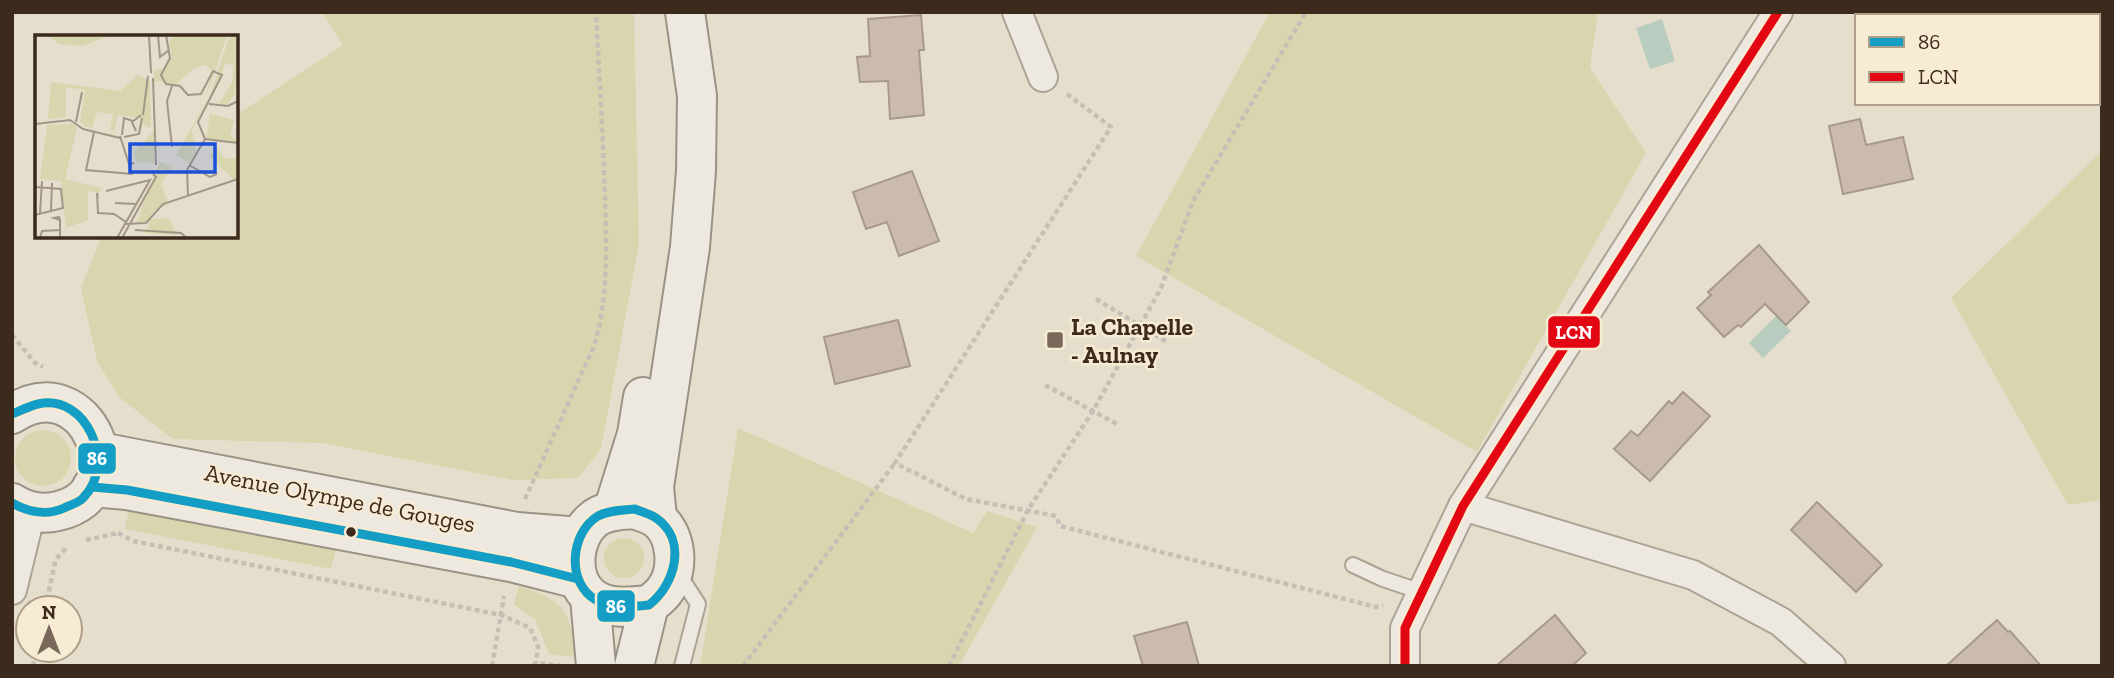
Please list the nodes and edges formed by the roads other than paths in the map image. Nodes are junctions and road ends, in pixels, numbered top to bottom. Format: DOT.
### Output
graph roads {
  1 [pos="676,12"];
  2 [pos="685,12"];
  3 [pos="1017,12"];
  4 [pos="1778,12"];
  5 [pos="1043,77"];
  6 [pos="13,412"];
  7 [pos="96,470"];
  8 [pos="1463,506"];
  9 [pos="22,507"];
  10 [pos="613,511"];
  11 [pos="657,518"];
  12 [pos="580,537"];
  13 [pos="1353,565"];
  14 [pos="675,568"];
  15 [pos="584,588"];
  16 [pos="12,590"];
  17 [pos="1422,592"];
  18 [pos="649,606"];
  19 [pos="596,666"];
  20 [pos="634,666"];
  21 [pos="682,666"];
  22 [pos="1405,666"];
  23 [pos="1831,666"];
  1 -- 10 [label="main road"];
  2 -- 11 [label="main road"];
  3 -- 5 [label="street"];
  4 -- 8 [label="street"];
  6 -- 7 [label="main road"];
  7 -- 9 [label="main road"];
  7 -- 12 [label="main road, Avenue Olympe de Gouges"];
  7 -- 15 [label="main road, Avenue Olympe de Gouges"];
  8 -- 17 [label="street"];
  8 -- 23 [label="street"];
  9 -- 16 [label="street"];
  10 -- 11 [label="main road"];
  10 -- 12 [label="main road"];
  11 -- 14 [label="main road"];
  12 -- 15 [label="main road"];
  13 -- 17 [label="lane"];
  14 -- 18 [label="main road"];
  14 -- 21 [label="lane"];
  15 -- 18 [label="main road"];
  15 -- 19 [label="main road"];
  17 -- 22 [label="street"];
  18 -- 20 [label="main road"];
}
